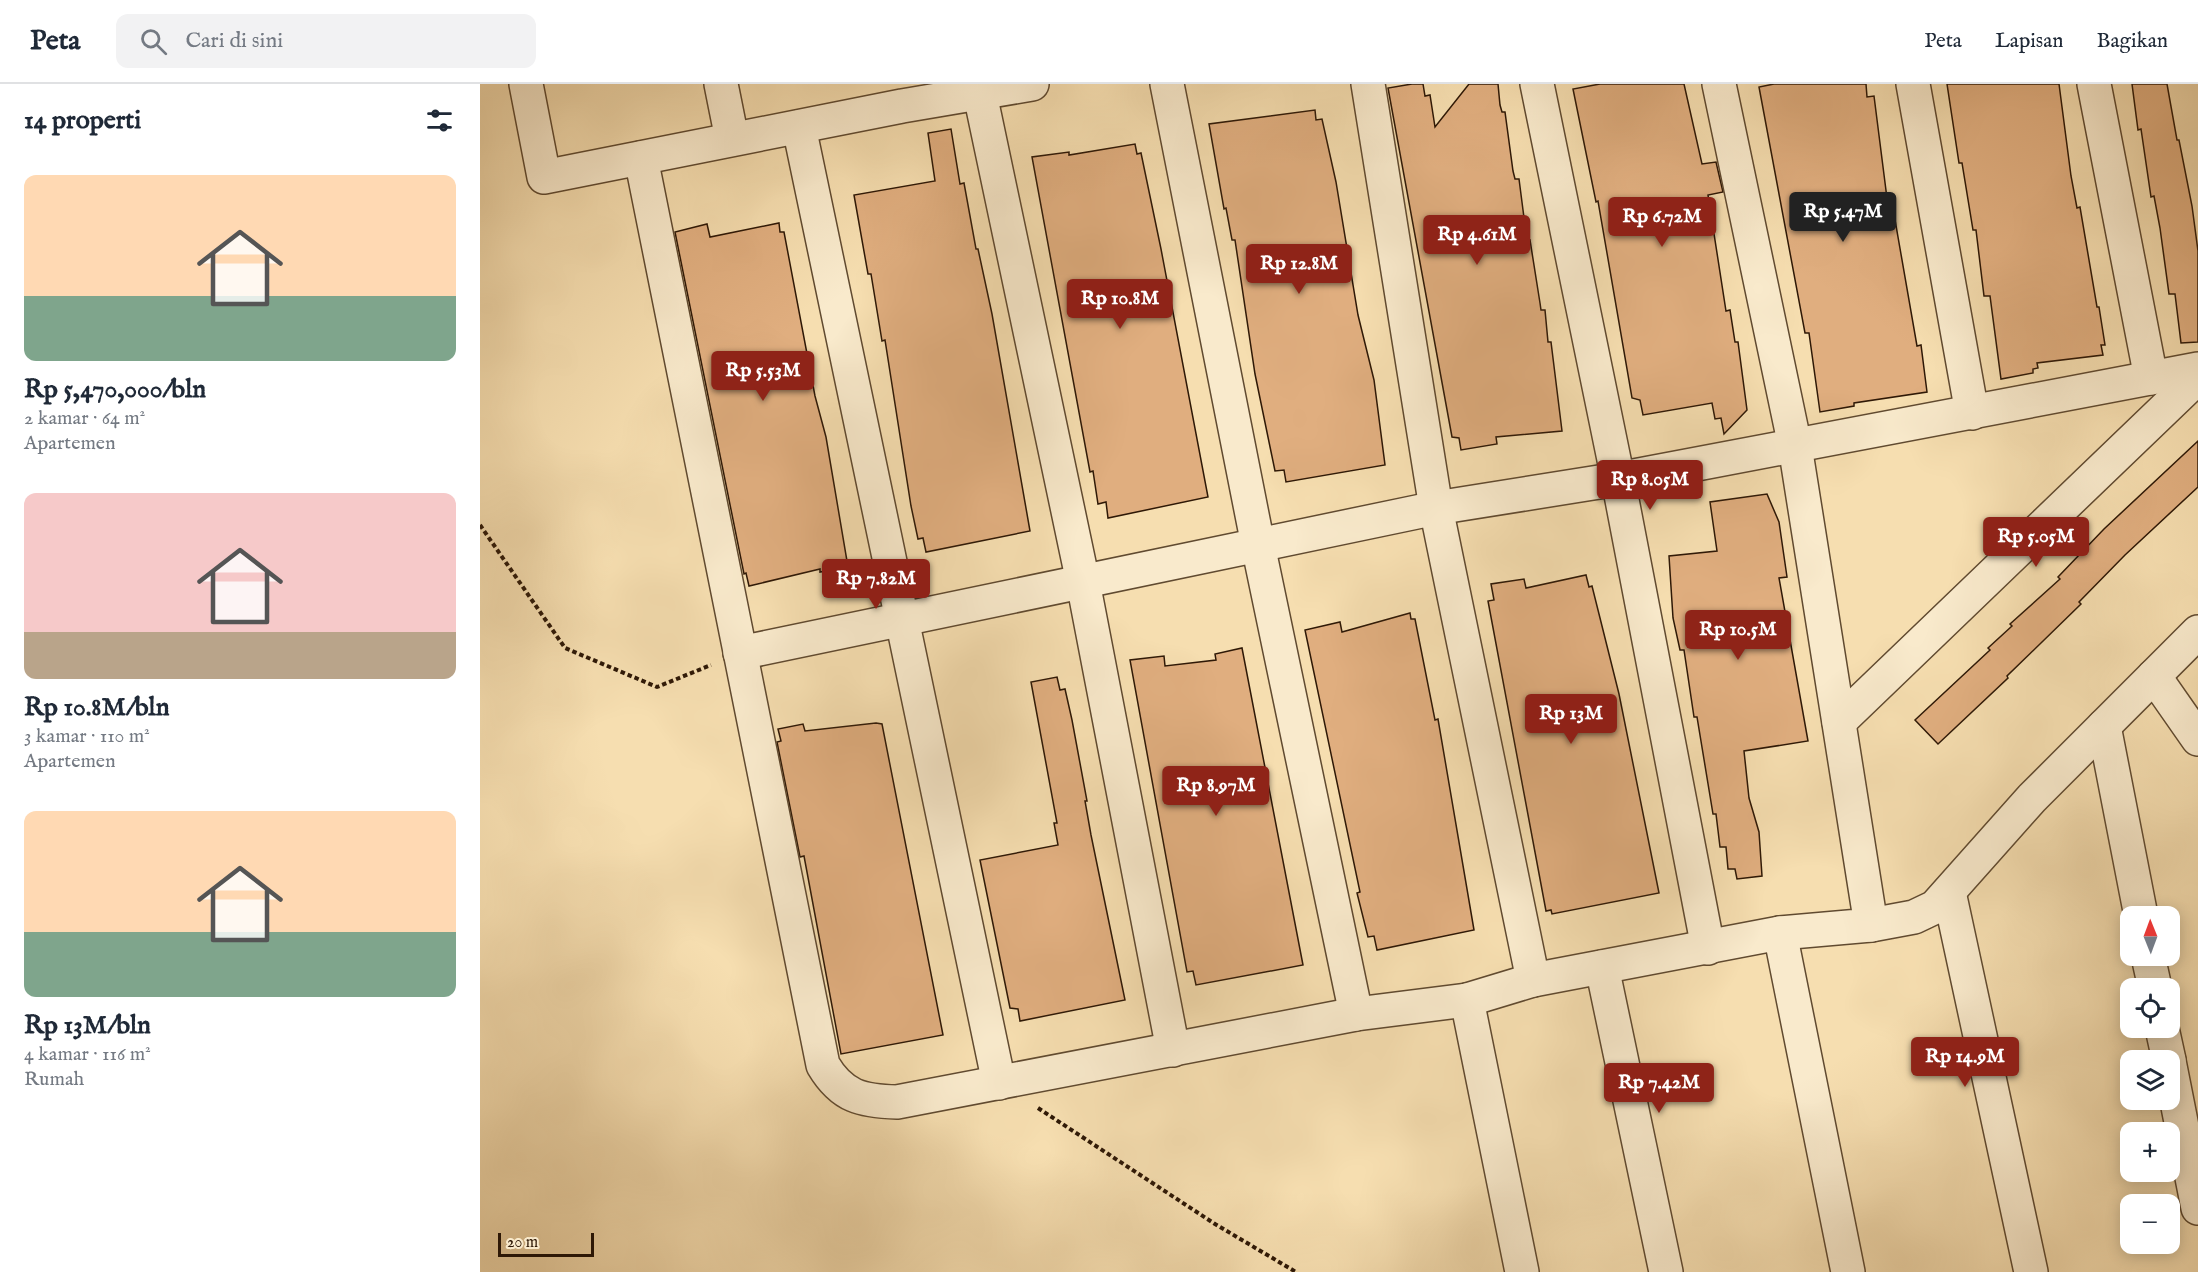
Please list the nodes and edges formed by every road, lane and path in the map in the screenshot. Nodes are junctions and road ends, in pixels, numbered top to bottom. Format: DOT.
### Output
graph roads {
  1 [pos="526,84"];
  2 [pos="720,84"];
  3 [pos="1032,84"];
  4 [pos="1167,84"];
  5 [pos="1368,84"];
  6 [pos="1537,84"];
  7 [pos="1719,84"];
  8 [pos="1913,84"];
  9 [pos="2094,84"];
  10 [pos="980,94"];
  11 [pos="900,95"];
  12 [pos="799,127"];
  13 [pos="732,139"];
  14 [pos="641,158"];
  15 [pos="2198,369"];
  16 [pos="2198,377"];
  17 [pos="2151,378"];
  18 [pos="1972,412"];
  19 [pos="1795,446"];
  20 [pos="1618,478"];
  21 [pos="1436,508"];
  22 [pos="480,525"];
  23 [pos="1258,545"];
  24 [pos="1083,582"];
  25 [pos="904,619"];
  26 [pos="2198,632"];
  27 [pos="740,653"];
  28 [pos="2154,676"];
  29 [pos="1839,722"];
  30 [pos="2103,726"];
  31 [pos="2198,739"];
  32 [pos="1949,892"];
  33 [pos="2139,906"];
  34 [pos="1870,925"];
  35 [pos="1780,933"];
  36 [pos="1708,948"];
  37 [pos="1602,967"];
  38 [pos="1533,980"];
  39 [pos="1467,1000"];
  40 [pos="1356,1014"];
  41 [pos="1173,1050"];
  42 [pos="999,1083"];
  43 [pos="2180,1096"];
  44 [pos="2190,1128"];
  45 [pos="2198,1208"];
  46 [pos="1296,1272"];
  47 [pos="1522,1272"];
  48 [pos="1666,1272"];
  49 [pos="1848,1272"];
  50 [pos="2031,1272"];
  1 -- 14 [label="street"];
  2 -- 13 [label="street"];
  3 -- 10 [label="street"];
  4 -- 23 [label="street"];
  5 -- 21 [label="street"];
  6 -- 20 [label="street"];
  7 -- 19 [label="street"];
  8 -- 18 [label="street"];
  9 -- 17 [label="street"];
  10 -- 11 [label="street"];
  10 -- 24 [label="street"];
  11 -- 12 [label="street"];
  12 -- 13 [label="street"];
  12 -- 25 [label="street"];
  13 -- 14 [label="street"];
  14 -- 27 [label="street"];
  15 -- 17 [label="street"];
  16 -- 29 [label="street"];
  17 -- 18 [label="street"];
  18 -- 19 [label="street"];
  19 -- 20 [label="street"];
  19 -- 29 [label="street"];
  20 -- 21 [label="street"];
  20 -- 36 [label="street"];
  21 -- 23 [label="street"];
  21 -- 38 [label="street"];
  22 -- 27 [label="path"];
  23 -- 24 [label="street"];
  23 -- 40 [label="street"];
  24 -- 25 [label="street"];
  24 -- 41 [label="street"];
  25 -- 27 [label="street"];
  25 -- 42 [label="street"];
  26 -- 28 [label="street"];
  27 -- 42 [label="street"];
  28 -- 30 [label="street"];
  28 -- 31 [label="street"];
  29 -- 34 [label="street"];
  30 -- 32 [label="street"];
  30 -- 33 [label="street"];
  32 -- 34 [label="street"];
  32 -- 50 [label="street"];
  34 -- 35 [label="street"];
  35 -- 36 [label="street"];
  35 -- 49 [label="street"];
  36 -- 37 [label="street"];
  37 -- 38 [label="street"];
  37 -- 48 [label="street"];
  38 -- 39 [label="street"];
  39 -- 40 [label="street"];
  39 -- 47 [label="street"];
  40 -- 41 [label="street"];
  41 -- 42 [label="street"];
  42 -- 46 [label="path"];
  43 -- 44 [label="street"];
  44 -- 45 [label="street"];
}
